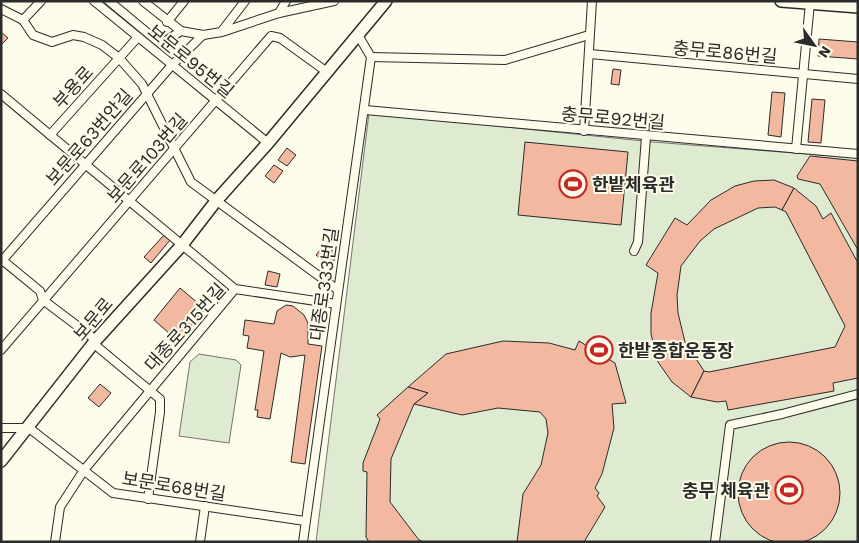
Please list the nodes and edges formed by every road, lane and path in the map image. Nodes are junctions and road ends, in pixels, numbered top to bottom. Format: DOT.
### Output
graph roads {
  1 [pos="40,1"];
  2 [pos="94,1"];
  3 [pos="109,1"];
  4 [pos="143,1"];
  5 [pos="184,1"];
  6 [pos="245,1"];
  7 [pos="286,1"];
  8 [pos="334,1"];
  9 [pos="386,1"];
  10 [pos="592,1"];
  11 [pos="781,1"];
  12 [pos="810,3"];
  13 [pos="858,7"];
  14 [pos="1,9"];
  15 [pos="279,12"];
  16 [pos="23,20"];
  17 [pos="167,22"];
  18 [pos="181,31"];
  19 [pos="222,32"];
  20 [pos="203,35"];
  21 [pos="358,35"];
  22 [pos="589,35"];
  23 [pos="138,38"];
  24 [pos="590,54"];
  25 [pos="371,57"];
  26 [pos="119,58"];
  27 [pos="172,65"];
  28 [pos="327,72"];
  29 [pos="803,74"];
  30 [pos="858,79"];
  31 [pos="147,93"];
  32 [pos="1,94"];
  33 [pos="216,101"];
  34 [pos="365,110"];
  35 [pos="584,131"];
  36 [pos="50,135"];
  37 [pos="646,136"];
  38 [pos="268,143"];
  39 [pos="175,148"];
  40 [pos="796,148"];
  41 [pos="858,154"];
  42 [pos="86,164"];
  43 [pos="130,201"];
  44 [pos="216,201"];
  45 [pos="182,245"];
  46 [pos="634,251"];
  47 [pos="2,261"];
  48 [pos="235,289"];
  49 [pos="338,290"];
  50 [pos="43,300"];
  51 [pos="336,304"];
  52 [pos="95,342"];
  53 [pos="1,350"];
  54 [pos="149,390"];
  55 [pos="858,394"];
  56 [pos="1,428"];
  57 [pos="29,428"];
  58 [pos="1,462"];
  59 [pos="84,470"];
  60 [pos="148,498"];
  61 [pos="205,506"];
  62 [pos="306,521"];
  63 [pos="55,542"];
  64 [pos="200,542"];
  65 [pos="303,542"];
  66 [pos="715,542"];
  1 -- 16 [label="street"];
  2 -- 23 [label="street, 보문로95번길"];
  3 -- 18 [label="street"];
  4 -- 17 [label="street"];
  5 -- 17 [label="street"];
  6 -- 19 [label="street"];
  7 -- 15 [label="street"];
  8 -- 15 [label="street"];
  9 -- 21 [label="main road, 보문로"];
  10 -- 22 [label="street"];
  11 -- 12 [label="main road"];
  12 -- 13 [label="main road"];
  12 -- 29 [label="street"];
  14 -- 16 [label="street"];
  15 -- 19 [label="street"];
  16 -- 26 [label="street"];
  17 -- 18 [label="street"];
  18 -- 20 [label="street"];
  19 -- 20 [label="street"];
  20 -- 27 [label="street, 보문로63번안길"];
  21 -- 25 [label="street"];
  21 -- 28 [label="main road, 보문로"];
  22 -- 24 [label="street"];
  22 -- 25 [label="street"];
  23 -- 26 [label="street, 부용로"];
  23 -- 27 [label="street, 보문로95번길"];
  24 -- 29 [label="street, 충무로86번길"];
  24 -- 35 [label="street"];
  25 -- 34 [label="street, 대종로333번길"];
  26 -- 31 [label="street"];
  26 -- 36 [label="street, 부용로"];
  27 -- 31 [label="street, 보문로63번안길"];
  27 -- 33 [label="street, 보문로95번길"];
  28 -- 33 [label="street, 보문로103번길"];
  28 -- 38 [label="main road, 보문로"];
  29 -- 30 [label="street, 충무로86번길"];
  29 -- 40 [label="street"];
  31 -- 39 [label="street"];
  31 -- 42 [label="street, 보문로63번안길"];
  32 -- 36 [label="street"];
  33 -- 38 [label="street, 보문로95번길"];
  33 -- 39 [label="street, 보문로103번길"];
  34 -- 35 [label="street, 충무로92번길"];
  34 -- 49 [label="street, 대종로333번길"];
  35 -- 37 [label="street, 충무로92번길"];
  36 -- 42 [label="street"];
  37 -- 40 [label="street, 충무로92번길"];
  37 -- 46 [label="street"];
  38 -- 44 [label="main road, 보문로"];
  39 -- 43 [label="street, 보문로103번길"];
  39 -- 44 [label="street"];
  40 -- 41 [label="street, 충무로92번길"];
  42 -- 43 [label="street"];
  42 -- 47 [label="street, 보문로63번안길"];
  43 -- 45 [label="street"];
  43 -- 50 [label="street, 보문로103번길"];
  44 -- 45 [label="main road, 보문로"];
  44 -- 49 [label="street"];
  45 -- 48 [label="street"];
  45 -- 52 [label="main road, 보문로"];
  47 -- 50 [label="street"];
  48 -- 51 [label="street, 대종로315번길"];
  48 -- 54 [label="street, 대종로315번길"];
  49 -- 51 [label="street, 대종로333번길"];
  50 -- 52 [label="street"];
  50 -- 53 [label="street, 보문로103번길"];
  51 -- 62 [label="street, 대종로333번길"];
  52 -- 54 [label="street"];
  52 -- 57 [label="main road, 보문로"];
  54 -- 59 [label="street, 대종로315번길"];
  54 -- 60 [label="street, 대종로315번길"];
  55 -- 66 [label="street"];
  56 -- 57 [label="street"];
  57 -- 58 [label="main road, 보문로"];
  57 -- 59 [label="street, 보문로68번길"];
  59 -- 60 [label="street, 보문로68번길"];
  59 -- 63 [label="street, 대종로315번길"];
  60 -- 61 [label="street, 보문로68번길"];
  61 -- 62 [label="street, 보문로68번길"];
  61 -- 64 [label="street"];
  62 -- 65 [label="street, 대종로333번길"];
}
